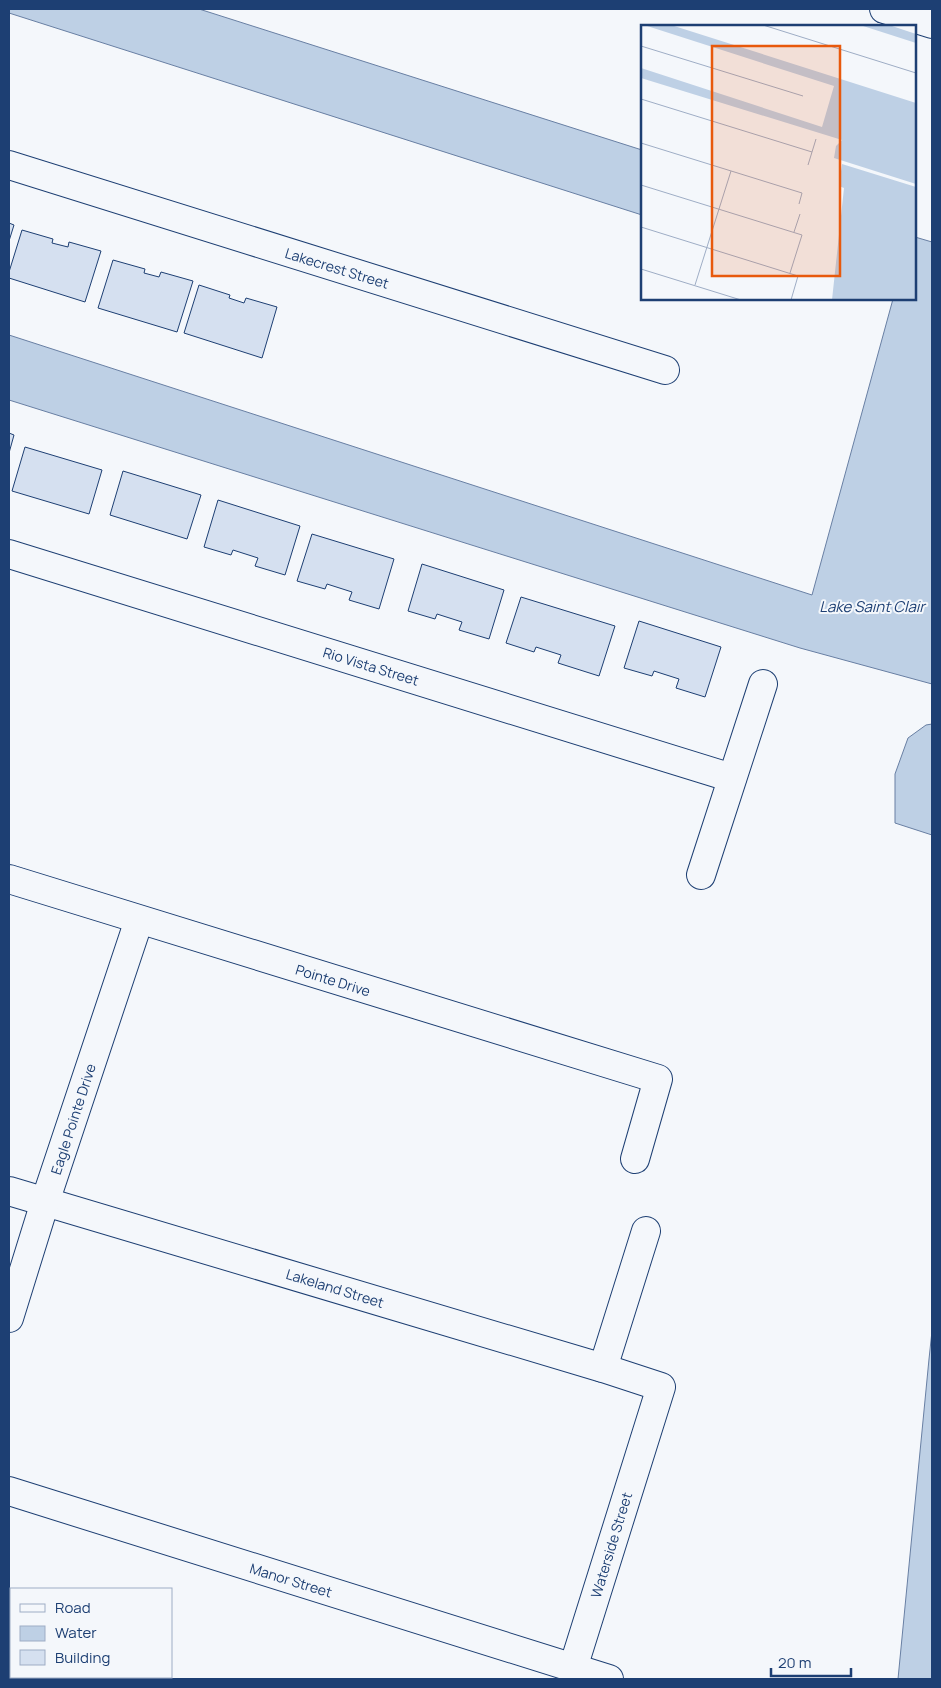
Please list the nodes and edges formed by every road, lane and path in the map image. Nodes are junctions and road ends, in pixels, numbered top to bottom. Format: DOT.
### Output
graph roads {
  1 [pos="884,9"];
  2 [pos="932,24"];
  3 [pos="9,165"];
  4 [pos="664,370"];
  5 [pos="9,554"];
  6 [pos="763,684"];
  7 [pos="732,778"];
  8 [pos="701,875"];
  9 [pos="9,879"];
  10 [pos="139,920"];
  11 [pos="635,1159"];
  12 [pos="9,1191"];
  13 [pos="45,1202"];
  14 [pos="646,1231"];
  15 [pos="9,1318"];
  16 [pos="603,1368"];
  17 [pos="661,1387"];
  18 [pos="9,1492"];
  19 [pos="573,1668"];
  20 [pos="609,1679"];
  1 -- 2 [label="street"];
  3 -- 4 [label="street, Lakecrest Street"];
  5 -- 7 [label="street, Rio Vista Street"];
  6 -- 7 [label="street"];
  7 -- 8 [label="street"];
  9 -- 10 [label="street, Pointe Drive"];
  10 -- 11 [label="street, Pointe Drive"];
  10 -- 13 [label="street, Eagle Pointe Drive"];
  12 -- 13 [label="street, Lakeland Street"];
  13 -- 15 [label="street, Eagle Pointe Drive"];
  13 -- 16 [label="street, Lakeland Street"];
  14 -- 16 [label="street"];
  16 -- 17 [label="street, Lakeland Street"];
  17 -- 19 [label="street, Waterside Street"];
  18 -- 19 [label="street, Manor Street"];
  19 -- 20 [label="street"];
}
